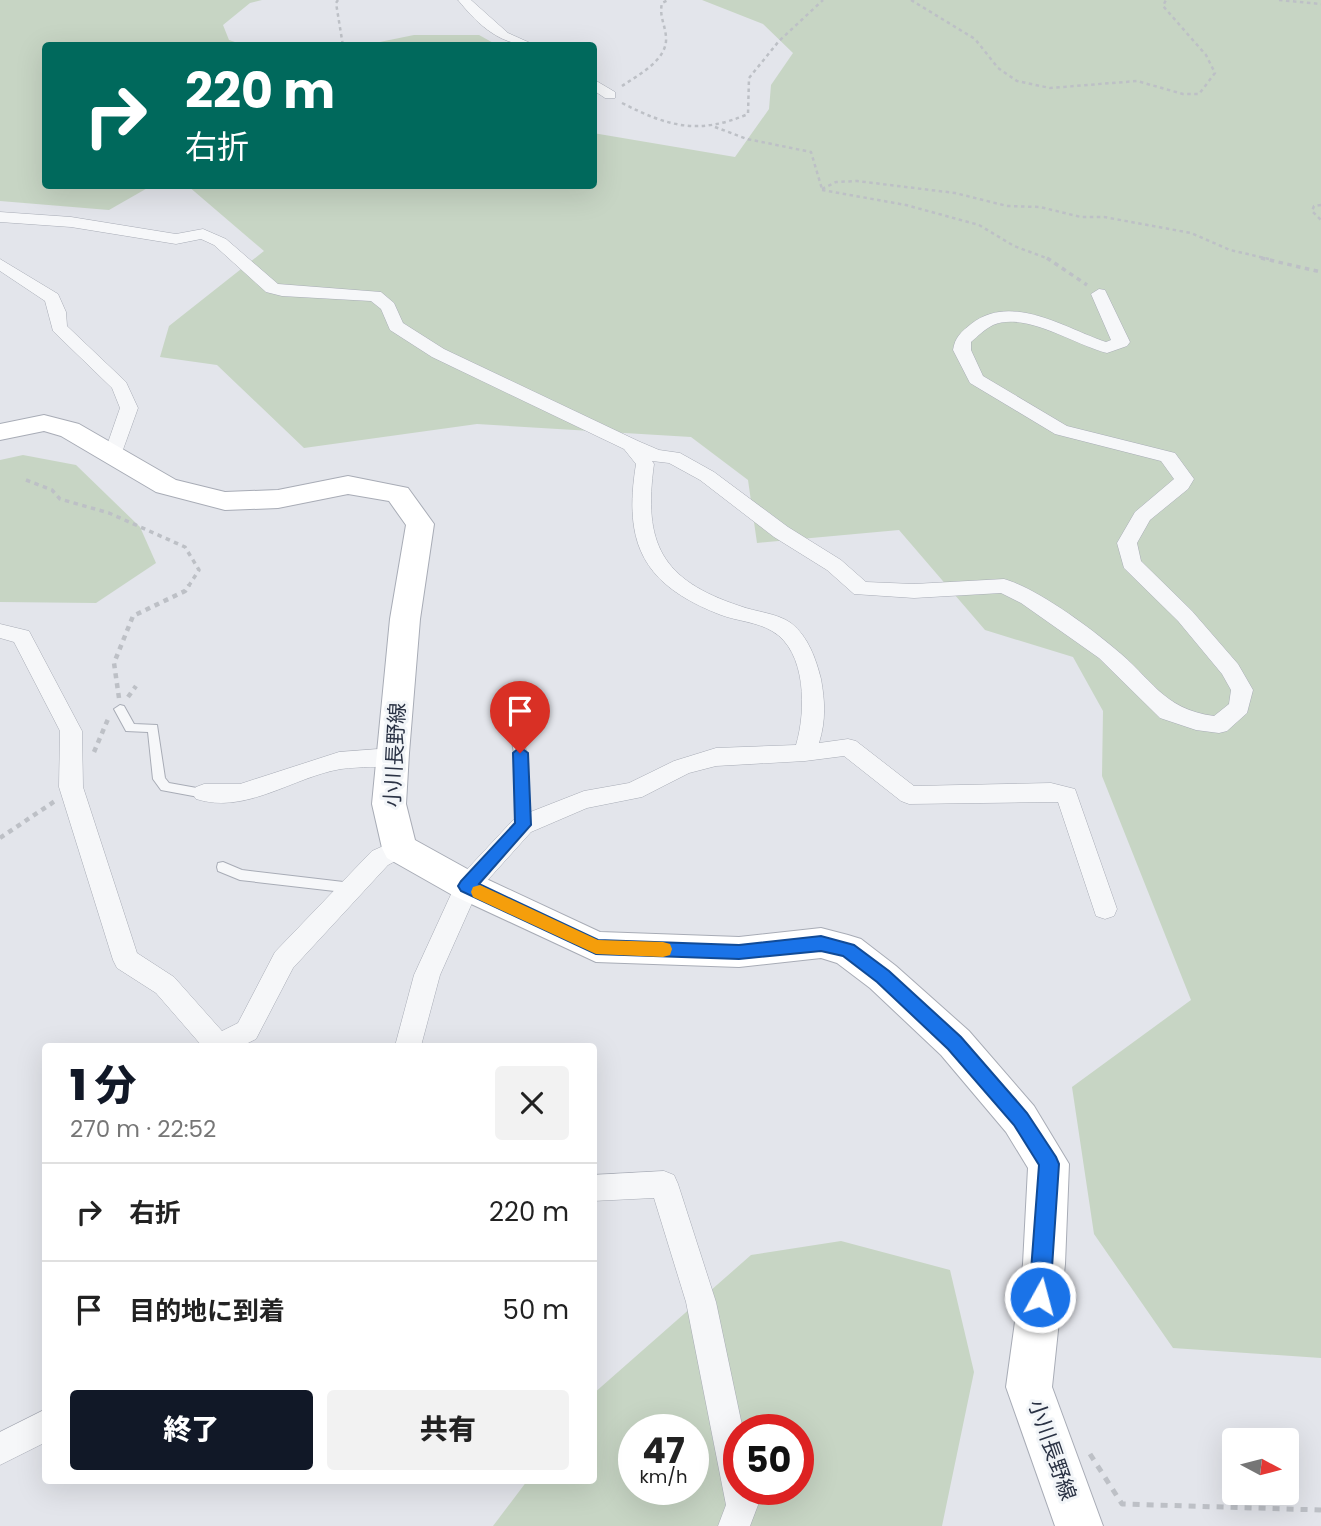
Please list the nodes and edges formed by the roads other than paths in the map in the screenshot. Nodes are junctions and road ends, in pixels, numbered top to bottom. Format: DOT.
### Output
graph roads {
  1 [pos="464,0"];
  2 [pos="520,42"];
  3 [pos="597,86"];
  4 [pos="610,95"];
  5 [pos="0,217"];
  6 [pos="0,264"];
  7 [pos="1099,294"];
  8 [pos="0,432"];
  9 [pos="631,445"];
  10 [pos="113,454"];
  11 [pos="0,631"];
  12 [pos="514,689"];
  13 [pos="120,709"];
  14 [pos="805,753"];
  15 [pos="392,757"];
  16 [pos="204,793"];
  17 [pos="523,825"];
  18 [pos="399,848"];
  19 [pos="223,867"];
  20 [pos="467,886"];
  21 [pos="352,888"];
  22 [pos="1105,909"];
  23 [pos="215,1043"];
  24 [pos="224,1043"];
  25 [pos="409,1043"];
  26 [pos="597,1188"];
  27 [pos="42,1426"];
  28 [pos="0,1449"];
  29 [pos="734,1526"];
  30 [pos="1079,1526"];
  1 -- 2 [label="street"];
  3 -- 4 [label="street"];
  5 -- 9 [label="street"];
  6 -- 10 [label="street"];
  7 -- 9 [label="street"];
  8 -- 10 [label="main road, 小川長野線"];
  9 -- 14 [label="street"];
  10 -- 15 [label="main road, 小川長野線"];
  11 -- 23 [label="street"];
  12 -- 17 [label="lane"];
  13 -- 16 [label="lane"];
  14 -- 17 [label="street"];
  14 -- 22 [label="street"];
  15 -- 16 [label="street"];
  15 -- 18 [label="main road, 小川長野線"];
  17 -- 20 [label="street"];
  18 -- 20 [label="main road, 小川長野線"];
  18 -- 21 [label="street"];
  19 -- 21 [label="lane"];
  20 -- 25 [label="street"];
  20 -- 30 [label="main road, 小川長野線"];
  21 -- 24 [label="street"];
  26 -- 29 [label="street"];
  27 -- 28 [label="street"];
}
